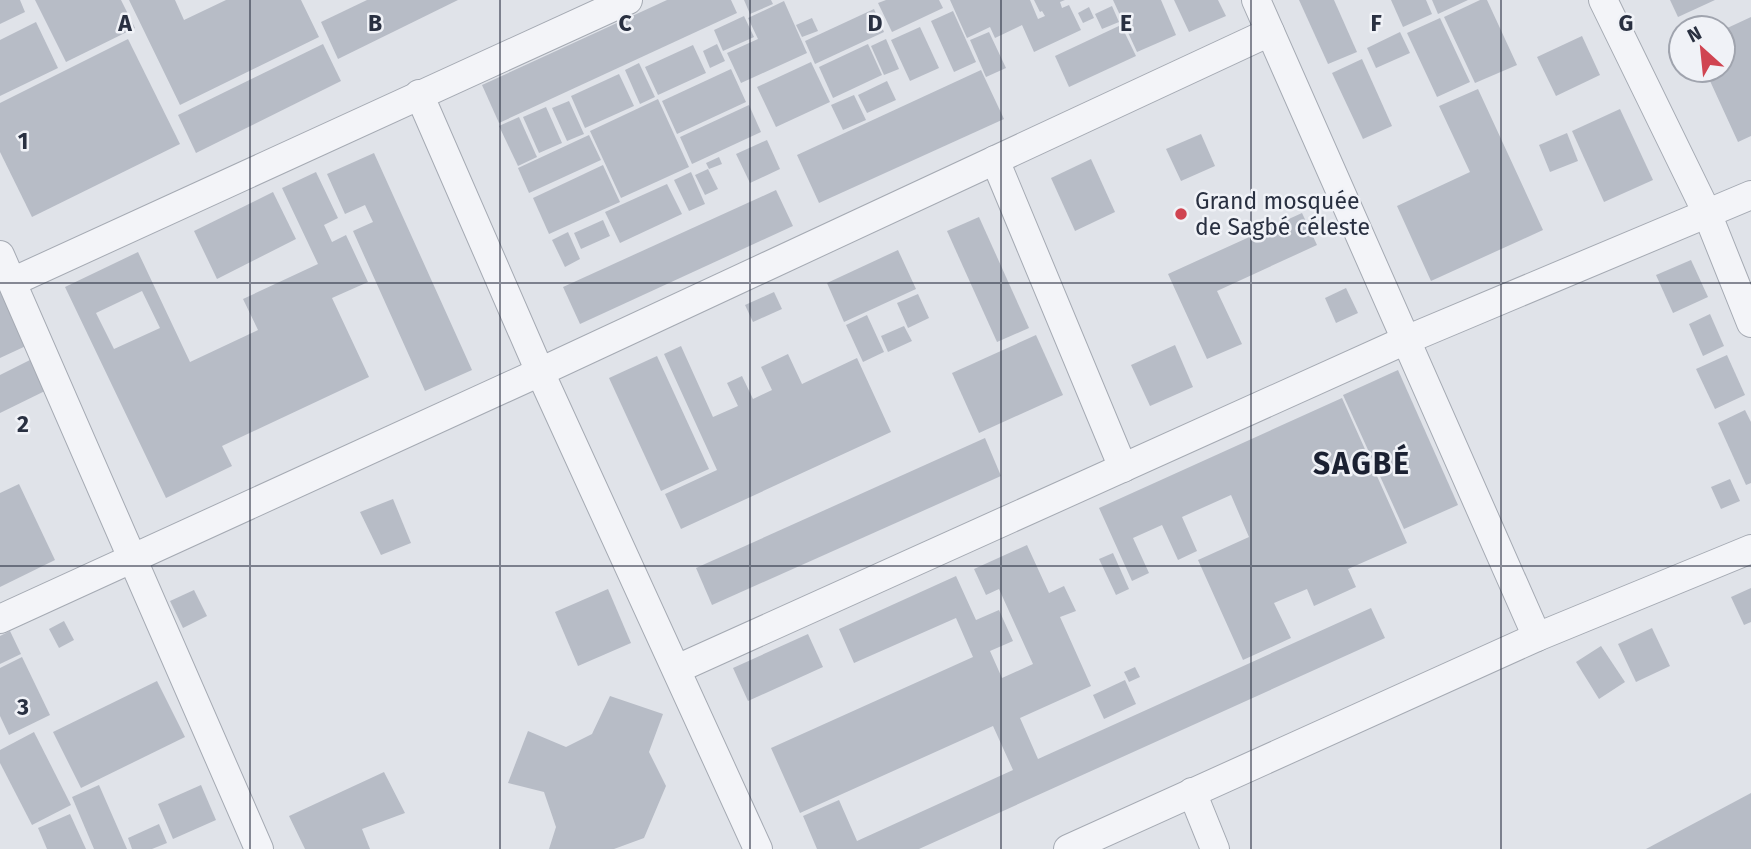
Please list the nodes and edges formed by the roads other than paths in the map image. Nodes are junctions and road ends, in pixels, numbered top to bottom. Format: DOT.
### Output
graph roads {
  1 [pos="628,0"];
  2 [pos="1256,0"];
  3 [pos="1603,0"];
  4 [pos="1270,32"];
  5 [pos="419,94"];
  6 [pos="995,160"];
  7 [pos="1751,195"];
  8 [pos="1707,213"];
  9 [pos="0,255"];
  10 [pos="12,282"];
  11 [pos="1751,323"];
  12 [pos="1406,340"];
  13 [pos="540,372"];
  14 [pos="1123,468"];
  15 [pos="1751,550"];
  16 [pos="132,559"];
  17 [pos="0,619"];
  18 [pos="1537,637"];
  19 [pos="677,669"];
  20 [pos="1192,792"];
  21 [pos="259,849"];
  22 [pos="758,849"];
  23 [pos="1068,849"];
  24 [pos="1215,849"];
  1 -- 5 [label="street"];
  2 -- 4 [label="street"];
  3 -- 8 [label="street"];
  4 -- 6 [label="street"];
  4 -- 12 [label="street"];
  5 -- 10 [label="street"];
  5 -- 13 [label="street"];
  6 -- 13 [label="street"];
  6 -- 14 [label="street"];
  7 -- 8 [label="street"];
  8 -- 11 [label="street"];
  8 -- 12 [label="street"];
  9 -- 10 [label="street"];
  10 -- 16 [label="street"];
  12 -- 14 [label="street"];
  12 -- 18 [label="street"];
  13 -- 16 [label="street"];
  13 -- 19 [label="street"];
  14 -- 19 [label="street"];
  15 -- 18 [label="street"];
  16 -- 17 [label="street"];
  16 -- 21 [label="street"];
  18 -- 20 [label="street"];
  19 -- 22 [label="street"];
  20 -- 23 [label="street"];
  20 -- 24 [label="street"];
}
